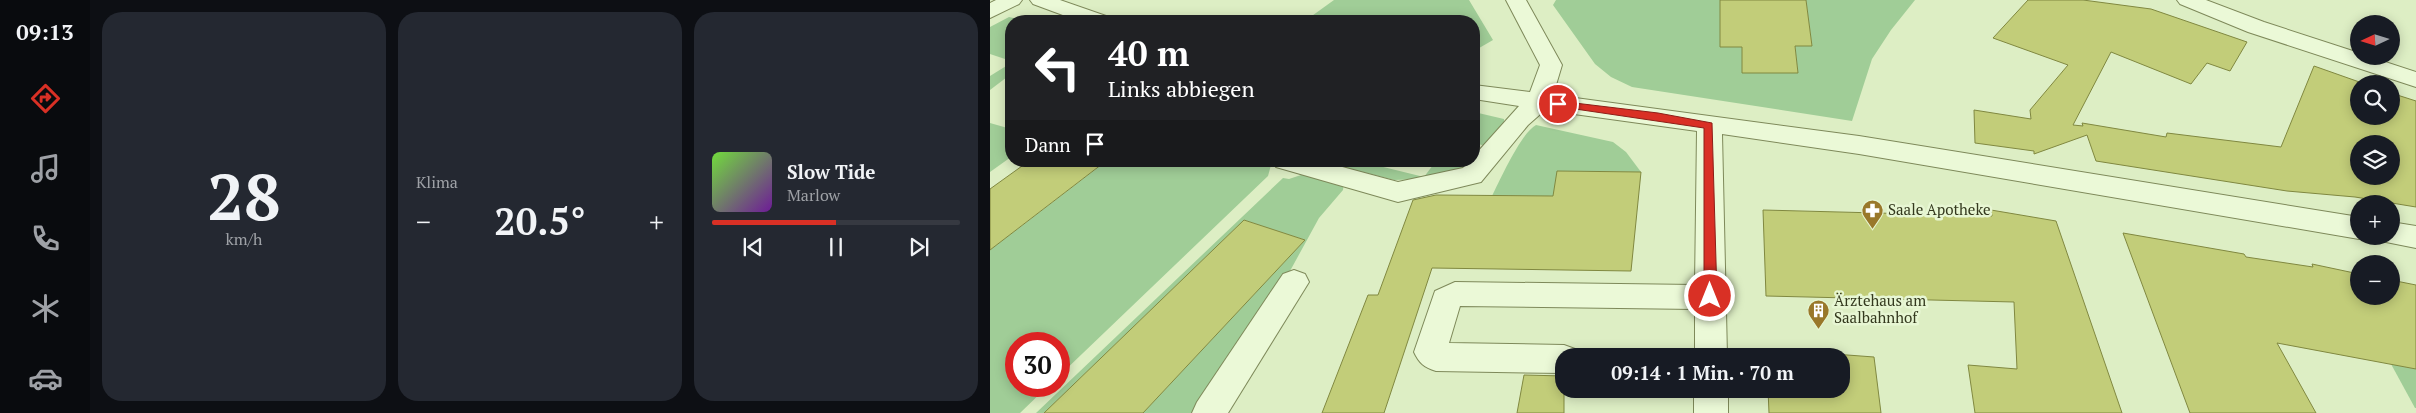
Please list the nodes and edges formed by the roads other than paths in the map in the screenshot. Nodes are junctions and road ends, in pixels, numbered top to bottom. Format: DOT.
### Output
graph roads {
  1 [pos="1012,0"];
  2 [pos="1040,0"];
  3 [pos="1516,0"];
  4 [pos="2187,0"];
  5 [pos="990,12"];
  6 [pos="1079,15"];
  7 [pos="2416,80"];
  8 [pos="1480,93"];
  9 [pos="1538,102"];
  10 [pos="1709,126"];
  11 [pos="1480,165"];
  12 [pos="1307,167"];
  13 [pos="1479,167"];
  14 [pos="2350,227"];
  15 [pos="2400,234"];
  16 [pos="2416,237"];
  17 [pos="1294,282"];
  18 [pos="1710,296"];
  19 [pos="1711,348"];
  20 [pos="1555,360"];
  21 [pos="1711,398"];
  22 [pos="1209,413"];
  23 [pos="1711,413"];
  1 -- 5 [label="street"];
  2 -- 6 [label="street"];
  3 -- 9 [label="street"];
  4 -- 7 [label="street"];
  8 -- 9 [label="street"];
  9 -- 10 [label="street"];
  9 -- 11 [label="street"];
  10 -- 14 [label="street"];
  10 -- 18 [label="street"];
  12 -- 13 [label="street"];
  15 -- 16 [label="street"];
  17 -- 22 [label="street"];
  18 -- 19 [label="street"];
  18 -- 20 [label="street"];
  21 -- 23 [label="street"];
}
